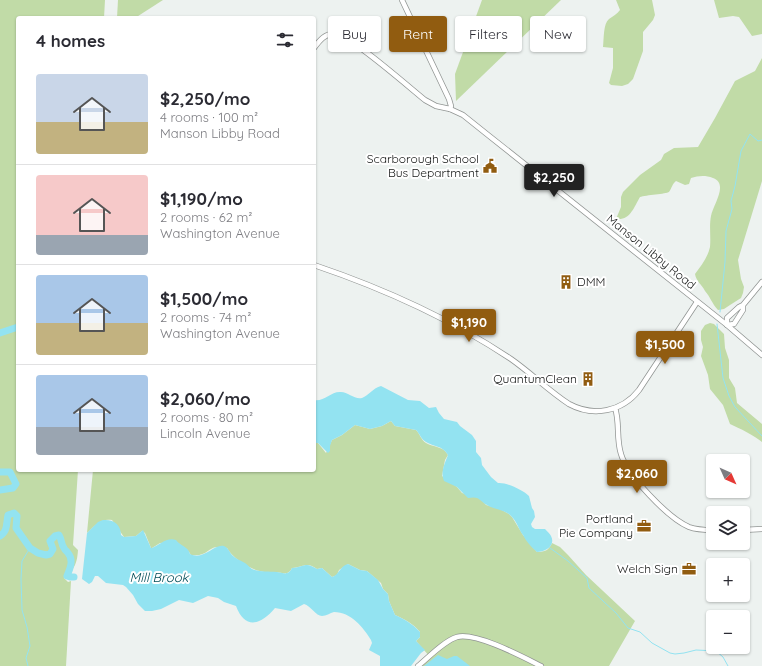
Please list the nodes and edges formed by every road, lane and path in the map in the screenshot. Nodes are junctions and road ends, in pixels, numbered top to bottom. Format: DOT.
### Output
graph roads {
  1 [pos="402,0"];
  2 [pos="316,46"];
  3 [pos="450,109"];
  4 [pos="316,266"];
  5 [pos="762,282"];
  6 [pos="697,302"];
  7 [pos="744,305"];
  8 [pos="727,325"];
  9 [pos="762,355"];
  10 [pos="615,408"];
  11 [pos="762,529"];
  12 [pos="706,530"];
  13 [pos="750,530"];
  14 [pos="418,666"];
  15 [pos="541,666"];
  1 -- 3 [label="street"];
  2 -- 3 [label="street, Manson Libby Road"];
  3 -- 6 [label="street, Manson Libby Road"];
  4 -- 10 [label="street"];
  5 -- 7 [label="street"];
  6 -- 8 [label="street, Manson Libby Road"];
  6 -- 10 [label="street"];
  7 -- 8 [label="street"];
  7 -- 8 [label="street"];
  8 -- 9 [label="street, Manson Libby Road"];
  10 -- 12 [label="street"];
  11 -- 13 [label="street"];
  14 -- 15 [label="street"];
}
